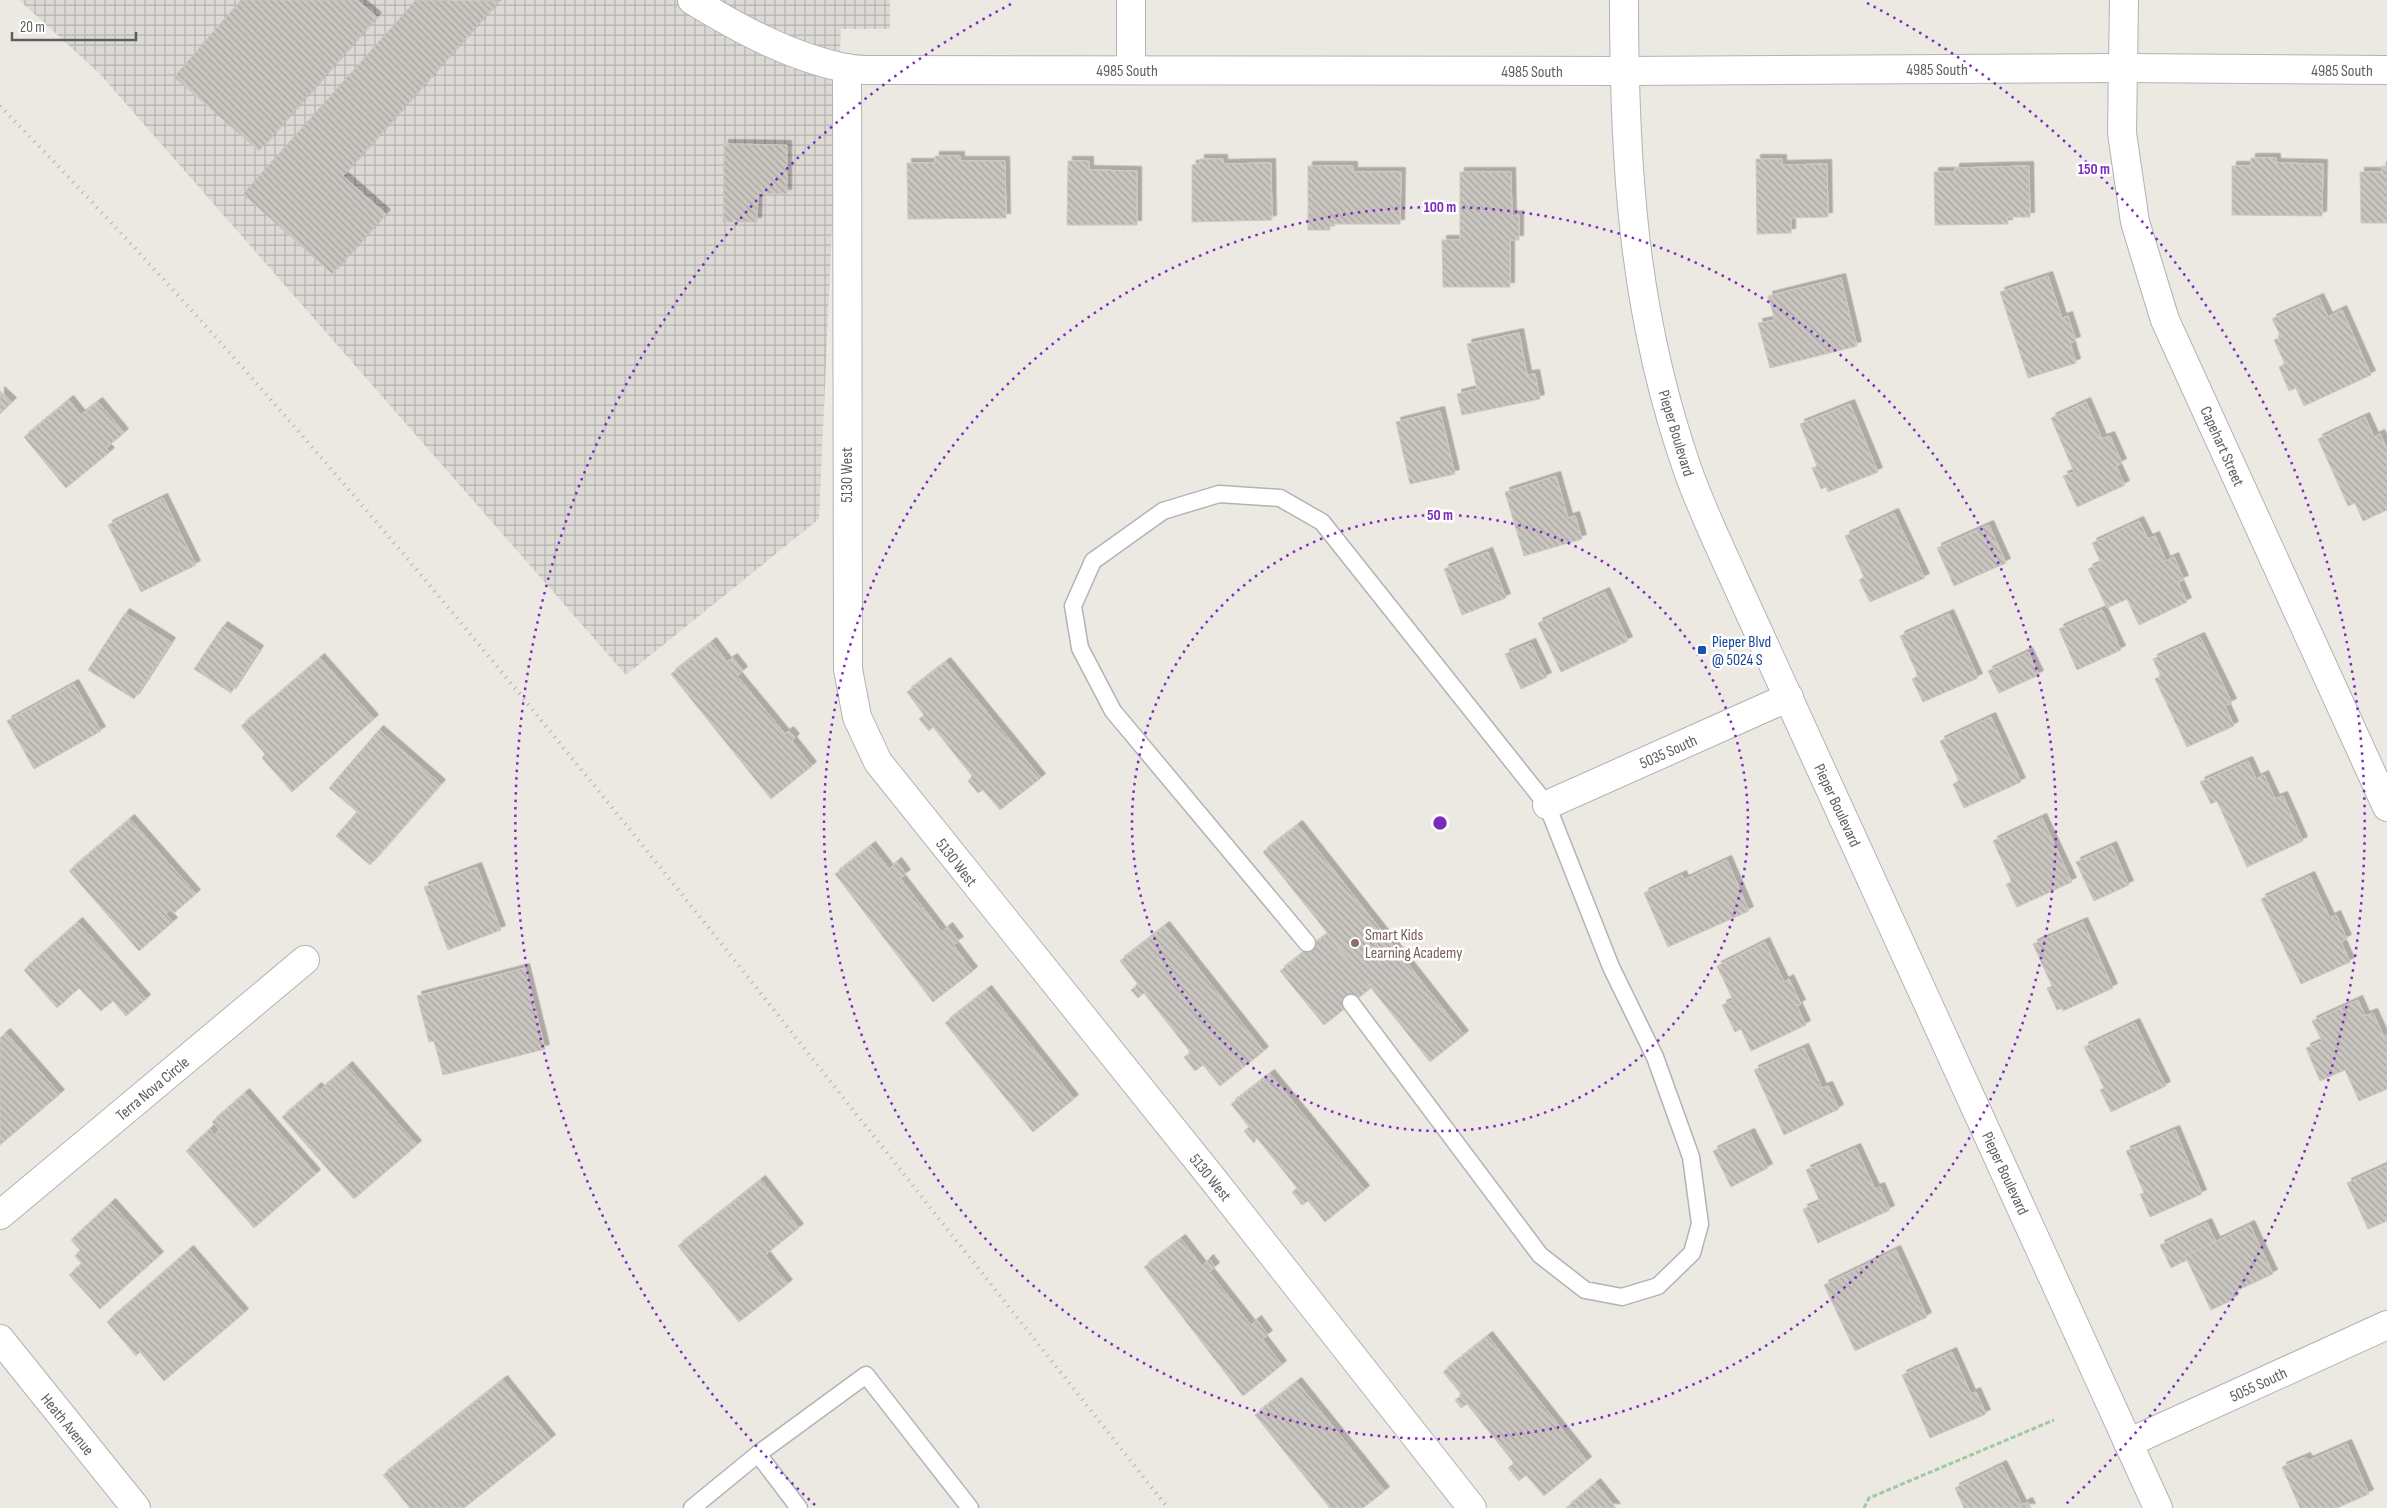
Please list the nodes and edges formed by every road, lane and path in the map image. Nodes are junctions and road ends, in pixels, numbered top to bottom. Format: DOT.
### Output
graph roads {
  1 [pos="692,0"];
  2 [pos="1131,0"];
  3 [pos="1624,0"];
  4 [pos="2124,0"];
  5 [pos="847,68"];
  6 [pos="2123,68"];
  7 [pos="1131,70"];
  8 [pos="2387,70"];
  9 [pos="1623,71"];
  10 [pos="1789,698"];
  11 [pos="2379,766"];
  12 [pos="1547,805"];
  13 [pos="2387,807"];
  14 [pos="1307,943"];
  15 [pos="305,960"];
  16 [pos="1351,1003"];
  17 [pos="0,1215"];
  18 [pos="2387,1324"];
  19 [pos="0,1339"];
  20 [pos="2054,1420"];
  21 [pos="2128,1443"];
  22 [pos="758,1454"];
  23 [pos="136,1508"];
  24 [pos="692,1508"];
  25 [pos="799,1508"];
  26 [pos="970,1508"];
  27 [pos="1472,1508"];
  28 [pos="1864,1508"];
  29 [pos="2158,1508"];
  1 -- 5 [label="street, 4985 South"];
  2 -- 7 [label="street"];
  3 -- 9 [label="street, Pieper Boulevard"];
  4 -- 6 [label="street, Capehart Street"];
  5 -- 7 [label="street, 4985 South"];
  5 -- 27 [label="street, 5130 West"];
  6 -- 8 [label="street, 4985 South"];
  6 -- 9 [label="street, 4985 South"];
  6 -- 11 [label="street, Capehart Street"];
  7 -- 9 [label="street, 4985 South"];
  9 -- 10 [label="street, Pieper Boulevard"];
  10 -- 12 [label="street, 5035 South"];
  10 -- 21 [label="street, Pieper Boulevard"];
  11 -- 13 [label="street, Capehart Street"];
  12 -- 14 [label="lane"];
  12 -- 16 [label="lane"];
  15 -- 17 [label="street, Terra Nova Circle"];
  18 -- 21 [label="street, 5055 South"];
  19 -- 23 [label="street, Heath Avenue"];
  20 -- 28 [label="path"];
  21 -- 29 [label="street, Pieper Boulevard"];
  22 -- 24 [label="lane"];
  22 -- 25 [label="lane"];
  22 -- 26 [label="lane"];
}
